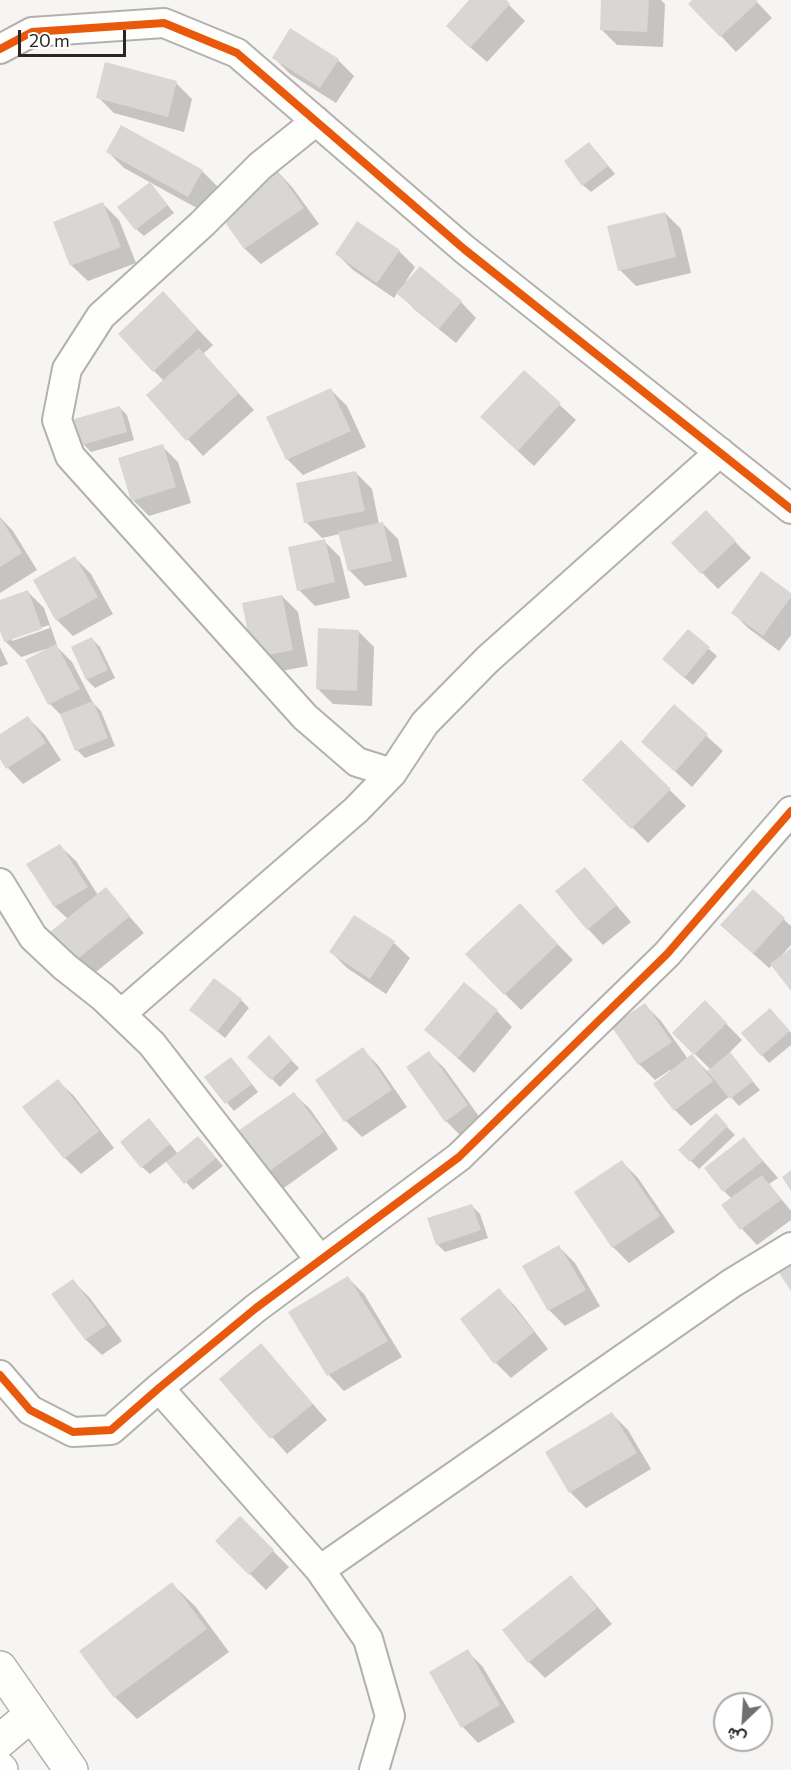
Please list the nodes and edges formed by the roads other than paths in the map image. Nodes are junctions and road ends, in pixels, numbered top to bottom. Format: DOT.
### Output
graph roads {
  1 [pos="0,49"];
  2 [pos="316,121"];
  3 [pos="720,452"];
  4 [pos="791,509"];
  5 [pos="392,773"];
  6 [pos="791,811"];
  7 [pos="0,883"];
  8 [pos="122,1014"];
  9 [pos="791,1247"];
  10 [pos="320,1260"];
  11 [pos="0,1375"];
  12 [pos="159,1388"];
  13 [pos="320,1570"];
  14 [pos="0,1668"];
  15 [pos="32,1714"];
  16 [pos="0,1741"];
  17 [pos="71,1770"];
  18 [pos="374,1770"];
  1 -- 2 [label="street"];
  2 -- 3 [label="street"];
  2 -- 5 [label="street"];
  3 -- 4 [label="street"];
  3 -- 5 [label="street"];
  5 -- 8 [label="street"];
  6 -- 10 [label="street"];
  7 -- 8 [label="street"];
  8 -- 10 [label="street"];
  9 -- 13 [label="street"];
  10 -- 12 [label="street"];
  11 -- 12 [label="street"];
  12 -- 13 [label="street"];
  13 -- 18 [label="street"];
  14 -- 15 [label="highway"];
  15 -- 16 [label="highway"];
  15 -- 17 [label="highway"];
}
